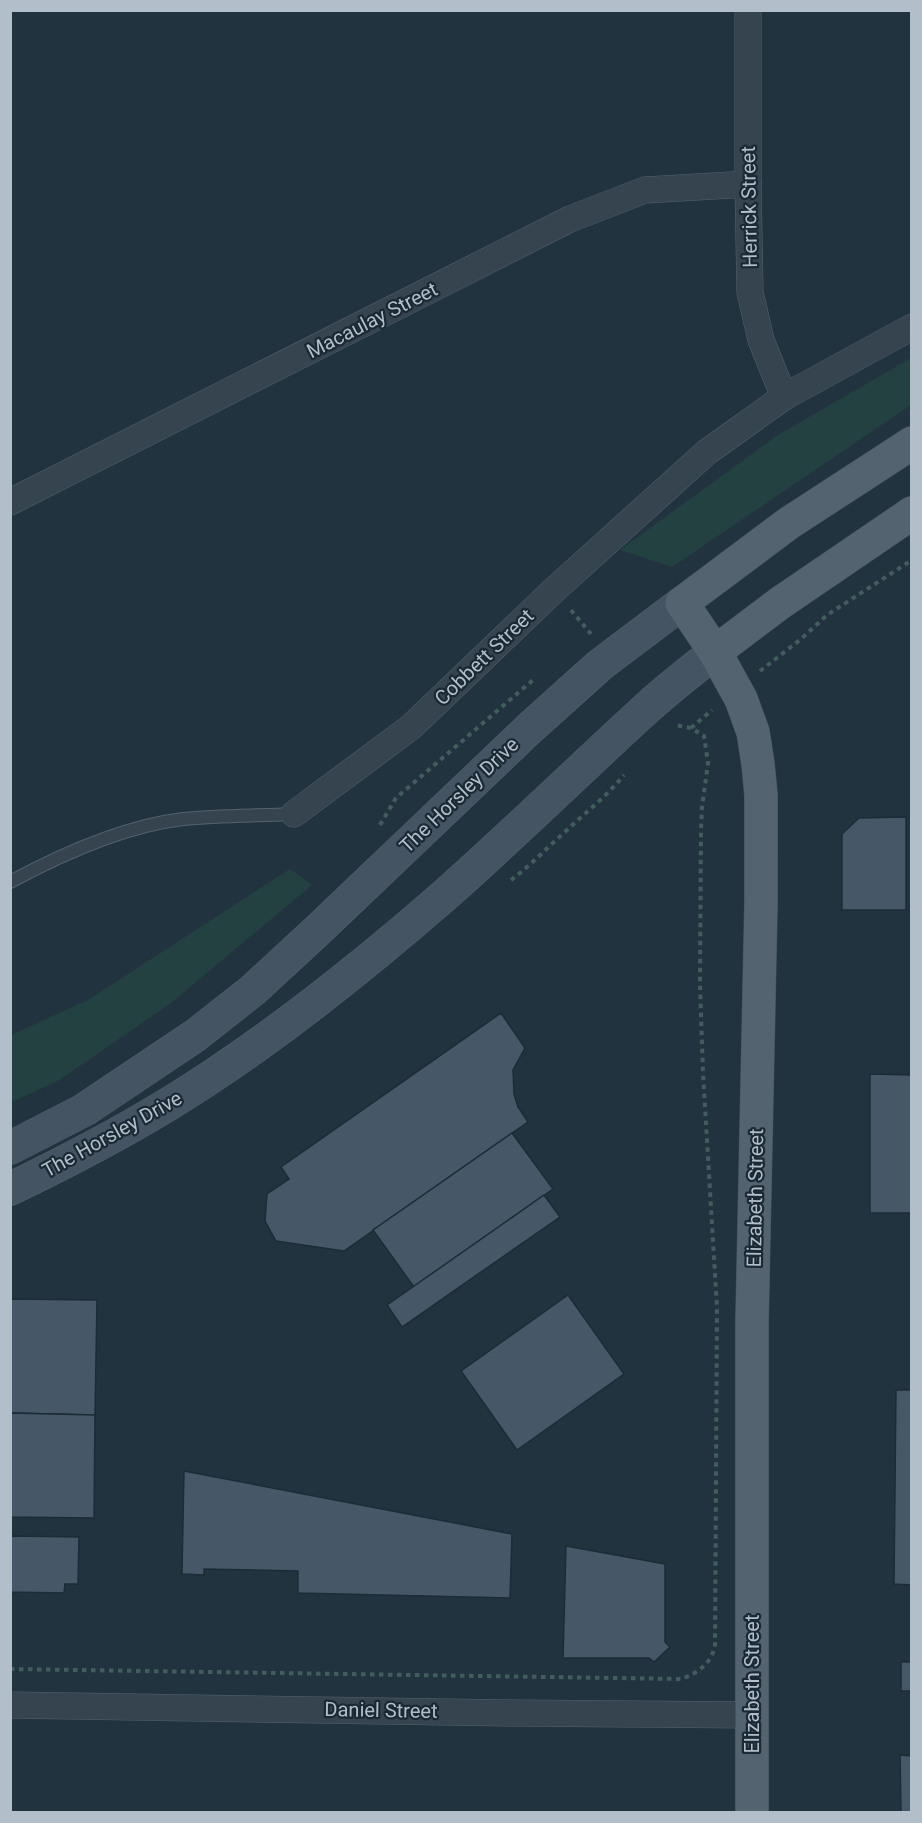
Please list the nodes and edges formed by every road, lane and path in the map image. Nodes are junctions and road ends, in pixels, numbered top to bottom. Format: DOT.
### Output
graph roads {
  1 [pos="748,10"];
  2 [pos="748,183"];
  3 [pos="912,327"];
  4 [pos="784,397"];
  5 [pos="912,443"];
  6 [pos="10,502"];
  7 [pos="912,513"];
  8 [pos="912,560"];
  9 [pos="682,603"];
  10 [pos="592,635"];
  11 [pos="584,641"];
  12 [pos="790,647"];
  13 [pos="714,652"];
  14 [pos="535,678"];
  15 [pos="671,725"];
  16 [pos="629,766"];
  17 [pos="294,814"];
  18 [pos="380,826"];
  19 [pos="10,882"];
  20 [pos="505,885"];
  21 [pos="10,1148"];
  22 [pos="10,1189"];
  23 [pos="10,1669"];
  24 [pos="10,1705"];
  25 [pos="751,1715"];
  26 [pos="752,1812"];
  1 -- 2 [label="street, Herrick Street"];
  2 -- 4 [label="street, Herrick Street"];
  2 -- 6 [label="street, Macaulay Street"];
  3 -- 4 [label="street, Cobbett Street"];
  4 -- 17 [label="street, Cobbett Street"];
  5 -- 9 [label="main road, The Horsley Drive"];
  7 -- 13 [label="main road, The Horsley Drive"];
  8 -- 12 [label="path"];
  9 -- 13 [label="main road, Elizabeth Street"];
  9 -- 21 [label="main road, The Horsley Drive"];
  10 -- 11 [label="path"];
  13 -- 22 [label="main road, The Horsley Drive"];
  13 -- 25 [label="main road, Elizabeth Street"];
  14 -- 18 [label="path"];
  15 -- 23 [label="path"];
  16 -- 20 [label="path"];
  17 -- 19 [label="lane, Cobbett Street"];
  24 -- 25 [label="street, Daniel Street"];
  25 -- 26 [label="main road, Elizabeth Street"];
}
